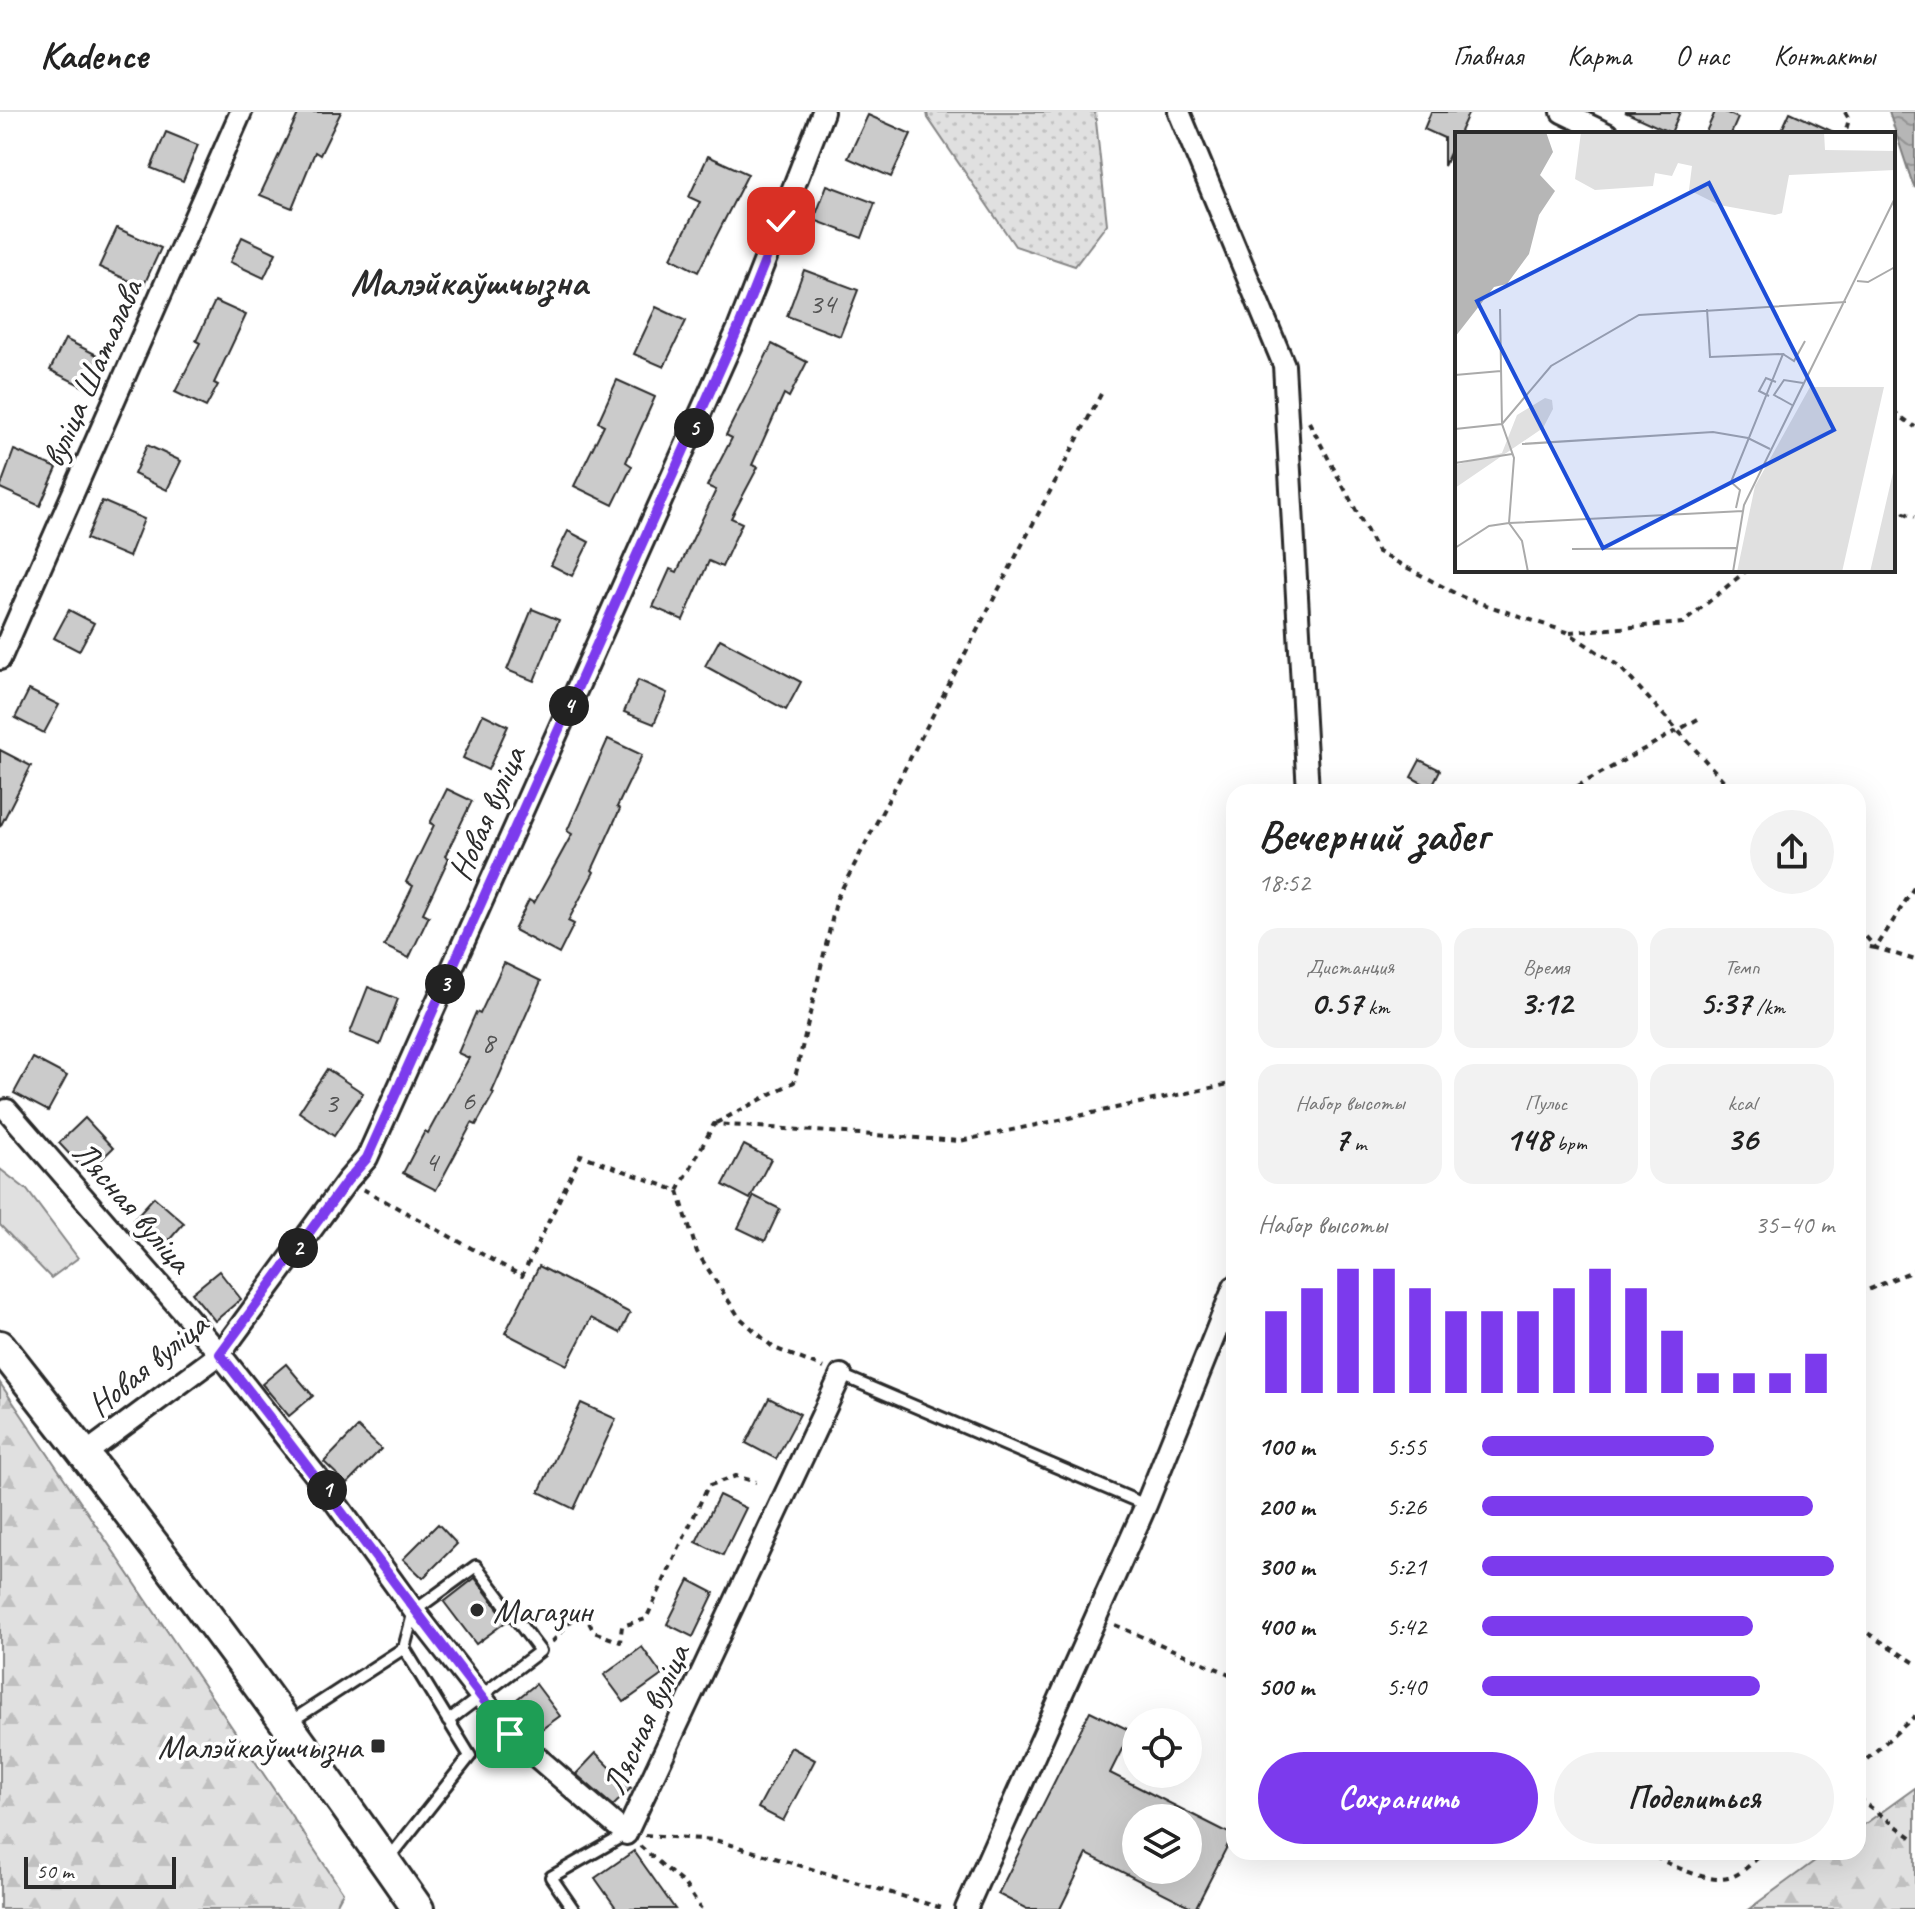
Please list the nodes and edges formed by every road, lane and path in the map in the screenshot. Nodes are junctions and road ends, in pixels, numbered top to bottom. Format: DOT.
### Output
graph roads {
  1 [pos="241,112"];
  2 [pos="823,112"];
  3 [pos="1179,112"];
  4 [pos="1562,112"];
  5 [pos="1845,112"];
  6 [pos="1603,132"];
  7 [pos="1846,132"];
  8 [pos="1101,394"];
  9 [pos="1895,412"];
  10 [pos="1306,417"];
  11 [pos="1915,427"];
  12 [pos="1915,517"];
  13 [pos="1895,519"];
  14 [pos="1745,572"];
  15 [pos="1567,632"];
  16 [pos="0,659"];
  17 [pos="1698,719"];
  18 [pos="1308,784"];
  19 [pos="1581,784"];
  20 [pos="1727,784"];
  21 [pos="1915,886"];
  22 [pos="1866,937"];
  23 [pos="1866,946"];
  24 [pos="1876,948"];
  25 [pos="1915,960"];
  26 [pos="1226,1085"];
  27 [pos="3,1111"];
  28 [pos="714,1124"];
  29 [pos="347,1181"];
  30 [pos="678,1191"];
  31 [pos="1915,1270"];
  32 [pos="1866,1291"];
  33 [pos="1226,1307"];
  34 [pos="0,1346"];
  35 [pos="220,1354"];
  36 [pos="841,1375"];
  37 [pos="85,1454"];
  38 [pos="756,1482"];
  39 [pos="1146,1505"];
  40 [pos="414,1611"];
  41 [pos="1096,1617"];
  42 [pos="1866,1632"];
  43 [pos="404,1648"];
  44 [pos="540,1651"];
  45 [pos="1915,1663"];
  46 [pos="1226,1673"];
  47 [pos="481,1696"];
  48 [pos="1915,1716"];
  49 [pos="448,1721"];
  50 [pos="287,1723"];
  51 [pos="1866,1760"];
  52 [pos="1866,1804"];
  53 [pos="626,1834"];
  54 [pos="1915,1840"];
  55 [pos="1662,1860"];
  56 [pos="1755,1860"];
  57 [pos="386,1863"];
  58 [pos="418,1909"];
  59 [pos="573,1909"];
  60 [pos="701,1909"];
  61 [pos="945,1909"];
  62 [pos="966,1909"];
  1 -- 16 [label="street, вуліца Шаталава"];
  2 -- 29 [label="street, Новая вуліца"];
  3 -- 18 [label="street"];
  4 -- 6 [label="street"];
  5 -- 7 [label="path"];
  8 -- 28 [label="path"];
  9 -- 11 [label="path"];
  10 -- 15 [label="path"];
  12 -- 13 [label="path"];
  14 -- 15 [label="path"];
  15 -- 20 [label="path"];
  17 -- 19 [label="path"];
  21 -- 24 [label="path"];
  22 -- 24 [label="path"];
  23 -- 24 [label="path"];
  24 -- 25 [label="path"];
  26 -- 28 [label="path"];
  27 -- 35 [label="street, Лясная вуліца"];
  28 -- 30 [label="path"];
  29 -- 30 [label="path"];
  29 -- 35 [label="street, Новая вуліца"];
  30 -- 36 [label="path"];
  31 -- 32 [label="path"];
  33 -- 39 [label="street"];
  34 -- 37 [label="main road"];
  35 -- 37 [label="street, Новая вуліца"];
  35 -- 40 [label="street, Лясная вуліца"];
  36 -- 39 [label="lane"];
  36 -- 53 [label="street, Лясная вуліца"];
  37 -- 50 [label="main road"];
  38 -- 44 [label="path"];
  39 -- 41 [label="street"];
  40 -- 43 [label="lane"];
  40 -- 44 [label="lane"];
  40 -- 47 [label="street, Лясная вуліца"];
  41 -- 46 [label="path"];
  41 -- 62 [label="street"];
  42 -- 45 [label="path"];
  43 -- 49 [label="lane"];
  43 -- 50 [label="lane"];
  44 -- 47 [label="lane"];
  47 -- 49 [label="lane"];
  47 -- 53 [label="street, Лясная вуліца"];
  48 -- 51 [label="path"];
  49 -- 57 [label="lane"];
  50 -- 57 [label="main road"];
  52 -- 54 [label="path"];
  53 -- 59 [label="lane"];
  53 -- 60 [label="path"];
  53 -- 61 [label="path"];
  55 -- 56 [label="path"];
  57 -- 58 [label="main road"];
}
